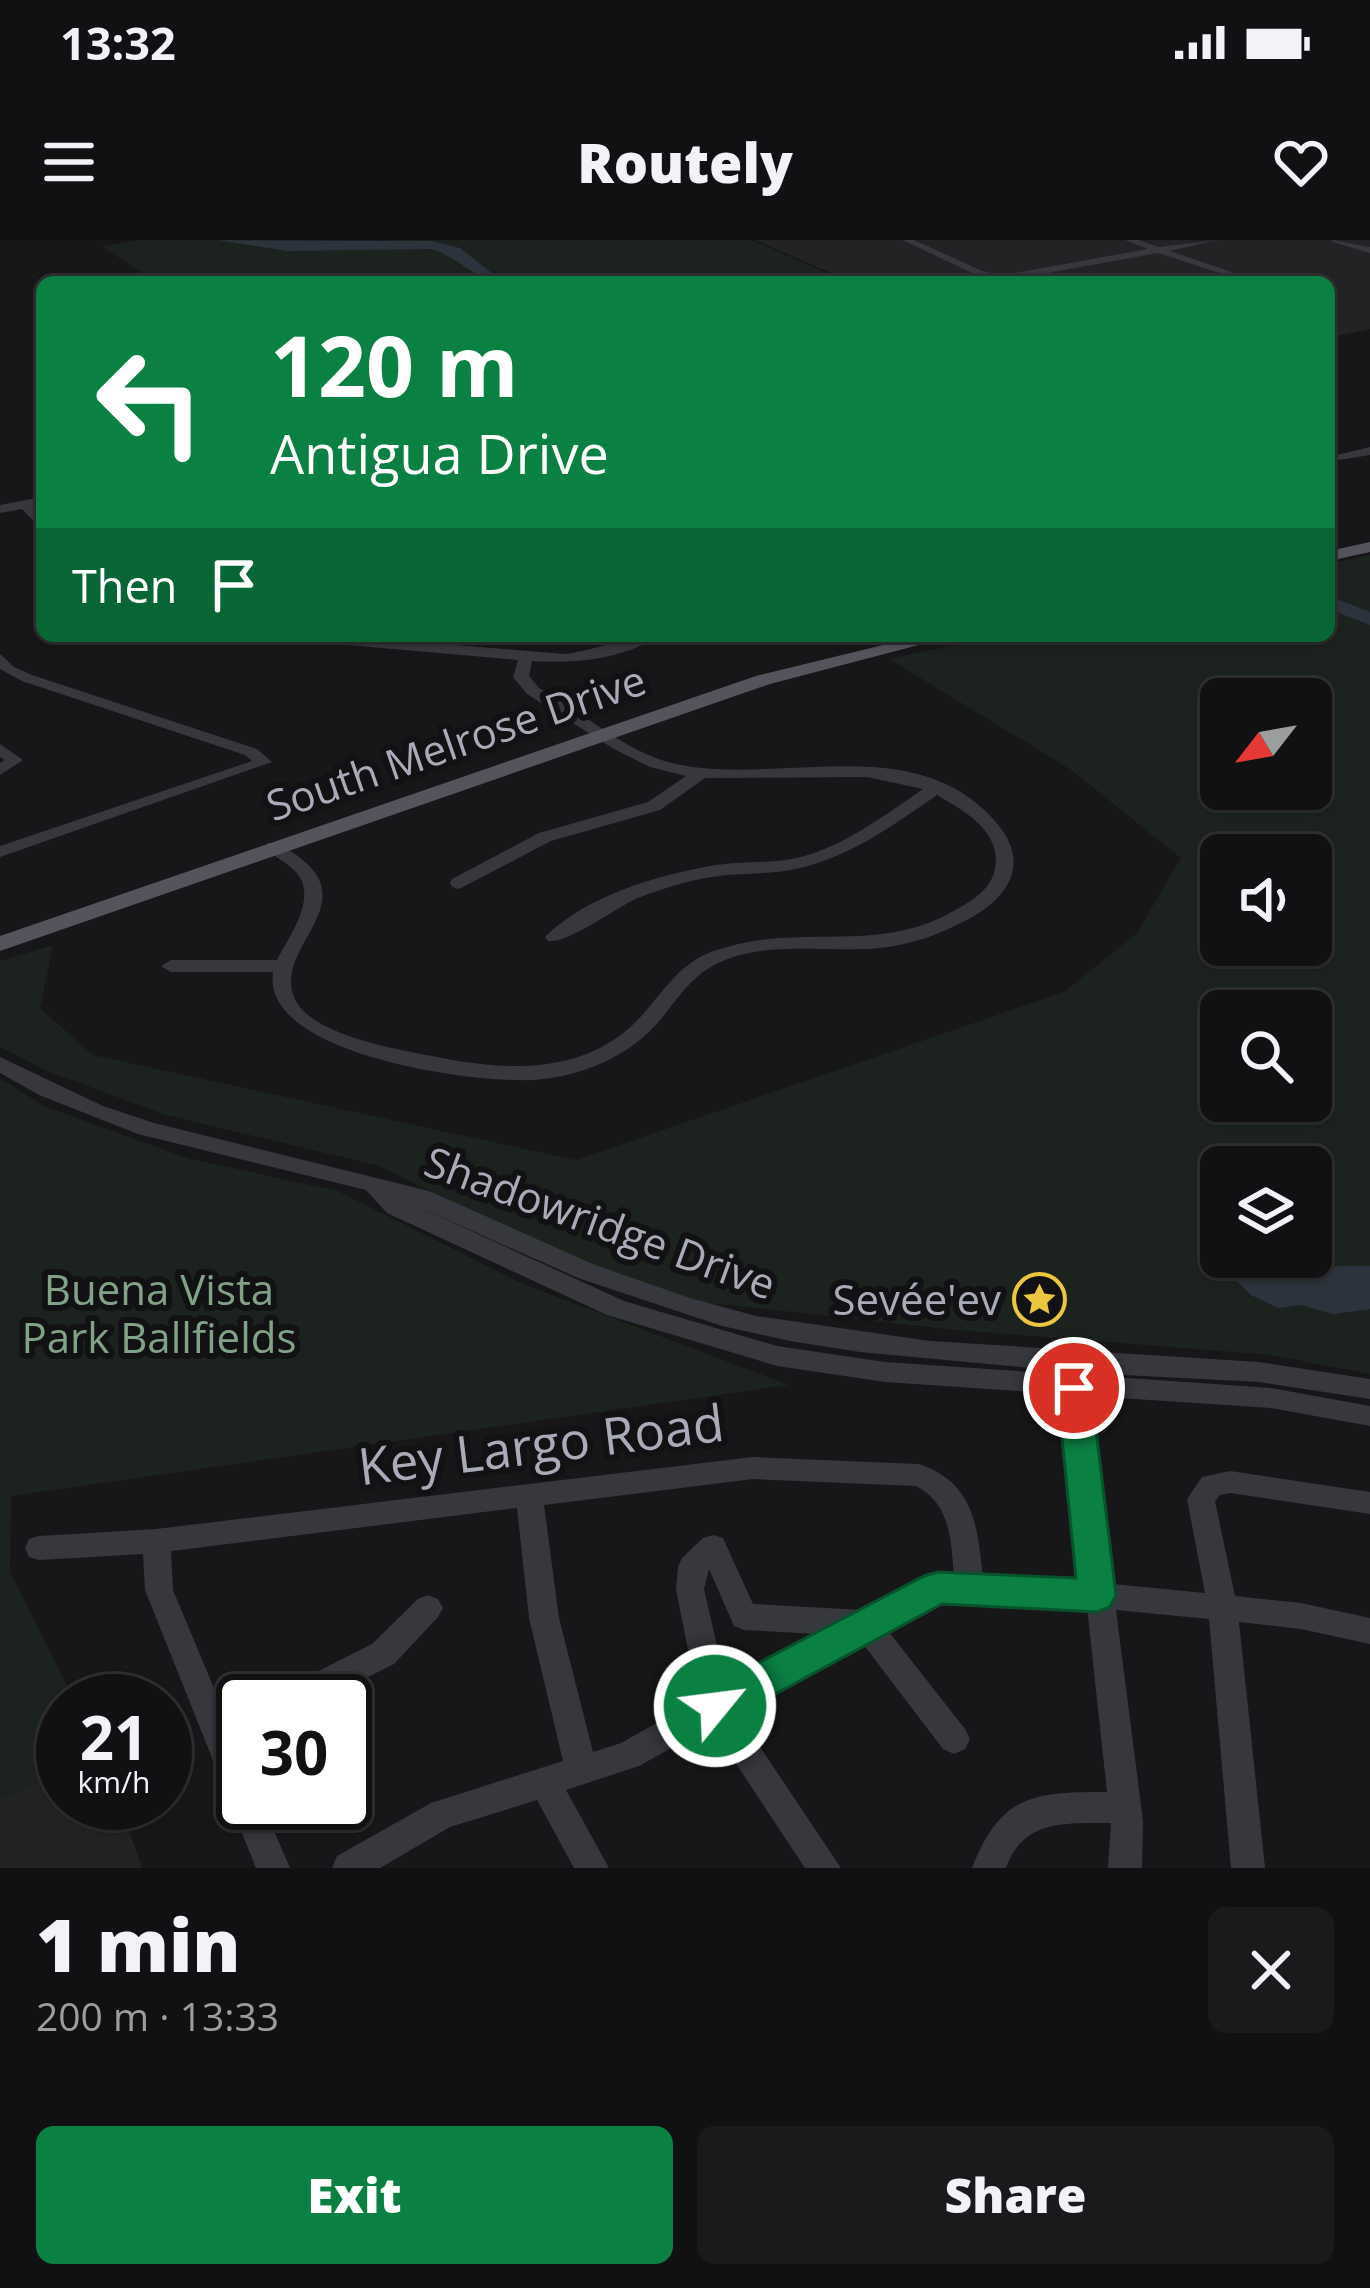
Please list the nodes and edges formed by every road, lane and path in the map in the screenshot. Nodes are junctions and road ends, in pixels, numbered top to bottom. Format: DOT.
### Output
graph roads {
  1 [pos="907,240"];
  2 [pos="1129,240"];
  3 [pos="1213,240"];
  4 [pos="1336,240"];
  5 [pos="1160,250"];
  6 [pos="1370,250"];
  7 [pos="991,276"];
  8 [pos="1008,276"];
  9 [pos="1238,276"];
  10 [pos="1370,451"];
  11 [pos="1339,456"];
  12 [pos="36,502"];
  13 [pos="25,504"];
  14 [pos="0,509"];
  15 [pos="36,518"];
  16 [pos="1370,532"];
  17 [pos="1335,540"];
  18 [pos="1370,547"];
  19 [pos="1335,555"];
  20 [pos="360,642"];
  21 [pos="635,642"];
  22 [pos="844,642"];
  23 [pos="917,642"];
  24 [pos="526,656"];
  25 [pos="0,658"];
  26 [pos="595,728"];
  27 [pos="0,749"];
  28 [pos="0,770"];
  29 [pos="701,773"];
  30 [pos="936,788"];
  31 [pos="273,848"];
  32 [pos="0,852"];
  33 [pos="459,883"];
  34 [pos="0,926"];
  35 [pos="555,937"];
  36 [pos="0,944"];
  37 [pos="171,966"];
  38 [pos="283,966"];
  39 [pos="0,1064"];
  40 [pos="1073,1375"];
  41 [pos="1370,1389"];
  42 [pos="1370,1416"];
  43 [pos="529,1495"];
  44 [pos="1370,1503"];
  45 [pos="156,1541"];
  46 [pos="38,1548"];
  47 [pos="970,1590"];
  48 [pos="1097,1595"];
  49 [pos="428,1608"];
  50 [pos="1223,1609"];
  51 [pos="864,1623"];
  52 [pos="1370,1631"];
  53 [pos="343,1674"];
  54 [pos="216,1701"];
  55 [pos="715,1706"];
  56 [pos="954,1738"];
  57 [pos="581,1769"];
  58 [pos="544,1783"];
  59 [pos="1125,1807"];
  60 [pos="257,1830"];
  61 [pos="273,1868"];
  62 [pos="349,1868"];
  63 [pos="592,1868"];
  64 [pos="824,1868"];
  65 [pos="989,1868"];
  66 [pos="1125,1868"];
  67 [pos="1248,1868"];
  1 -- 7 [label="street"];
  2 -- 5 [label="street"];
  3 -- 5 [label="street"];
  4 -- 6 [label="street"];
  5 -- 8 [label="street"];
  5 -- 9 [label="street"];
  10 -- 11 [label="street"];
  12 -- 13 [label="street"];
  13 -- 14 [label="street"];
  13 -- 15 [label="street"];
  16 -- 17 [label="main road"];
  18 -- 19 [label="main road"];
  20 -- 24 [label="street"];
  21 -- 24 [label="street"];
  22 -- 26 [label="main road, South Melrose Drive"];
  23 -- 26 [label="main road, South Melrose Drive"];
  24 -- 26 [label="street"];
  25 -- 32 [label="street"];
  26 -- 29 [label="street"];
  26 -- 31 [label="main road, South Melrose Drive"];
  26 -- 34 [label="main road, South Melrose Drive"];
  27 -- 28 [label="street"];
  29 -- 30 [label="street"];
  29 -- 33 [label="street"];
  30 -- 35 [label="street"];
  30 -- 38 [label="street"];
  31 -- 36 [label="main road, South Melrose Drive"];
  31 -- 38 [label="street"];
  37 -- 38 [label="street"];
  39 -- 40 [label="street, Shadowridge Drive"];
  40 -- 41 [label="street, Shadowridge Drive"];
  40 -- 42 [label="street, Shadowridge Drive"];
  40 -- 48 [label="street"];
  43 -- 45 [label="street, Key Largo Road"];
  43 -- 47 [label="street, Key Largo Road"];
  43 -- 57 [label="street"];
  44 -- 50 [label="street"];
  45 -- 46 [label="street, Key Largo Road"];
  45 -- 54 [label="street"];
  47 -- 48 [label="street"];
  47 -- 51 [label="street"];
  48 -- 50 [label="street"];
  48 -- 59 [label="street"];
  49 -- 53 [label="street"];
  50 -- 52 [label="street"];
  50 -- 67 [label="street"];
  51 -- 55 [label="street"];
  51 -- 55 [label="street"];
  51 -- 56 [label="street"];
  55 -- 57 [label="street"];
  55 -- 64 [label="street"];
  57 -- 58 [label="street"];
  58 -- 62 [label="street"];
  58 -- 63 [label="street"];
  59 -- 65 [label="street"];
  59 -- 66 [label="street"];
  60 -- 61 [label="street"];
}
